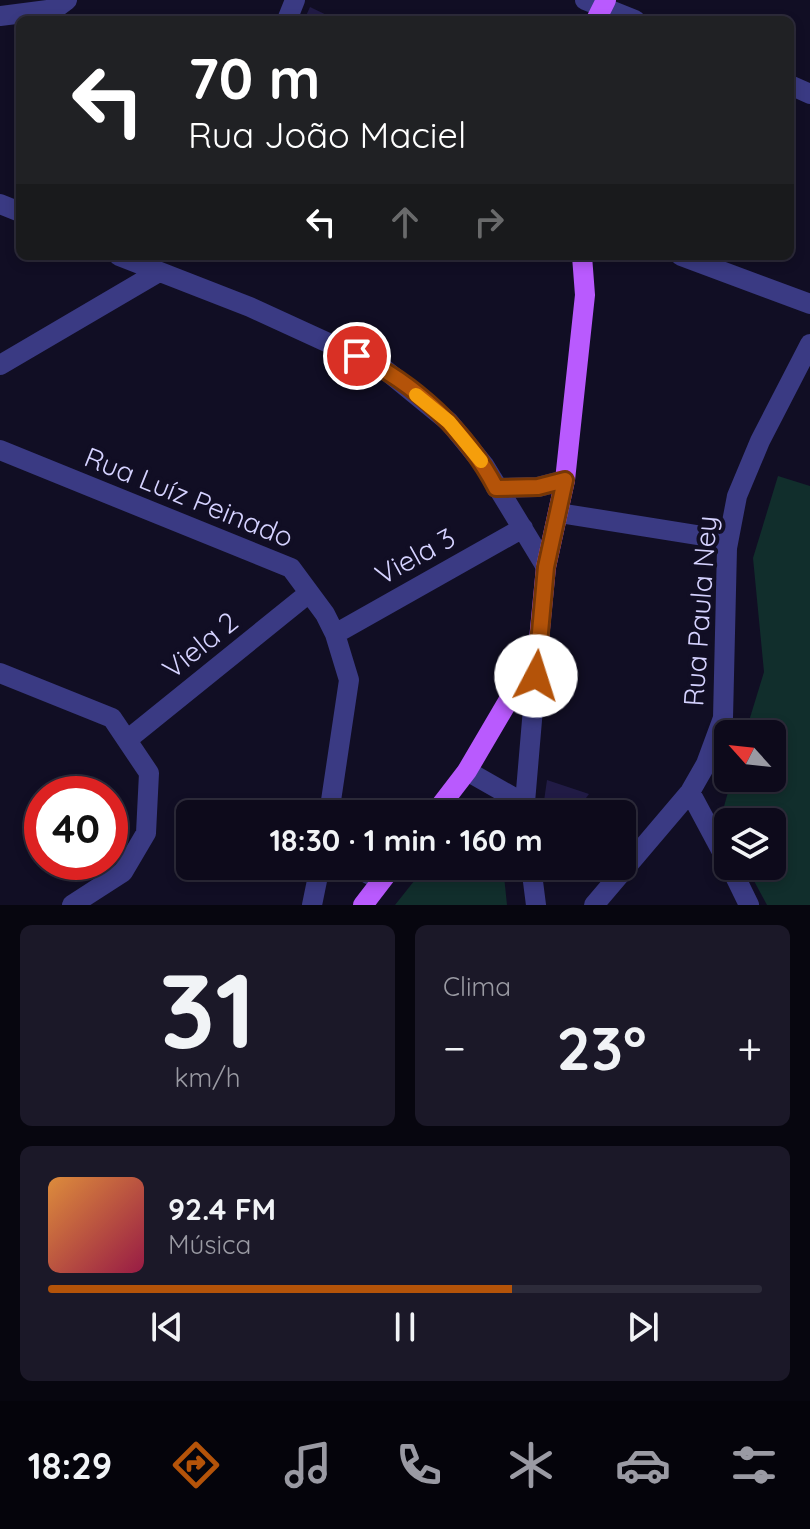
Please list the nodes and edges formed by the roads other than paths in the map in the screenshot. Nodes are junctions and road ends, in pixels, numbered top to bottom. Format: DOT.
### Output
graph roads {
  1 [pos="597,7"];
  2 [pos="64,10"];
  3 [pos="0,16"];
  4 [pos="623,16"];
  5 [pos="128,260"];
  6 [pos="582,260"];
  7 [pos="692,260"];
  8 [pos="157,273"];
  9 [pos="810,304"];
  10 [pos="810,344"];
  11 [pos="0,365"];
  12 [pos="0,450"];
  13 [pos="565,480"];
  14 [pos="496,488"];
  15 [pos="559,513"];
  16 [pos="523,528"];
  17 [pos="728,540"];
  18 [pos="546,567"];
  19 [pos="309,593"];
  20 [pos="335,634"];
  21 [pos="538,650"];
  22 [pos="0,673"];
  23 [pos="127,740"];
  24 [pos="467,771"];
  25 [pos="690,792"];
  26 [pos="331,800"];
  27 [pos="445,800"];
  28 [pos="514,800"];
  29 [pos="525,800"];
  30 [pos="714,837"];
  31 [pos="317,880"];
  32 [pos="382,880"];
  33 [pos="533,880"];
  34 [pos="736,880"];
  35 [pos="72,905"];
  36 [pos="312,905"];
  37 [pos="363,905"];
  38 [pos="536,905"];
  39 [pos="594,905"];
  40 [pos="749,905"];
  1 -- 4 [label="street"];
  2 -- 3 [label="street"];
  5 -- 8 [label="street"];
  6 -- 13 [label="main road"];
  7 -- 9 [label="street"];
  8 -- 11 [label="street"];
  8 -- 14 [label="street"];
  10 -- 17 [label="street, Rua Paula Ney"];
  12 -- 19 [label="street, Rua Luíz Peinado"];
  13 -- 14 [label="street"];
  13 -- 15 [label="main road"];
  14 -- 16 [label="street"];
  15 -- 17 [label="street"];
  15 -- 18 [label="main road"];
  16 -- 18 [label="street"];
  16 -- 20 [label="street, Viela 3"];
  17 -- 25 [label="street, Rua Paula Ney"];
  18 -- 21 [label="main road"];
  19 -- 20 [label="street, Rua Luíz Peinado"];
  19 -- 23 [label="street, Viela 2"];
  20 -- 26 [label="street, Rua Luíz Peinado"];
  21 -- 24 [label="main road"];
  21 -- 29 [label="street"];
  22 -- 23 [label="street"];
  23 -- 35 [label="street"];
  24 -- 27 [label="main road"];
  24 -- 28 [label="street"];
  25 -- 30 [label="street"];
  25 -- 39 [label="street, Rua Paula Ney"];
  31 -- 36 [label="street"];
  32 -- 37 [label="main road"];
  33 -- 38 [label="street"];
  34 -- 40 [label="street"];
}
